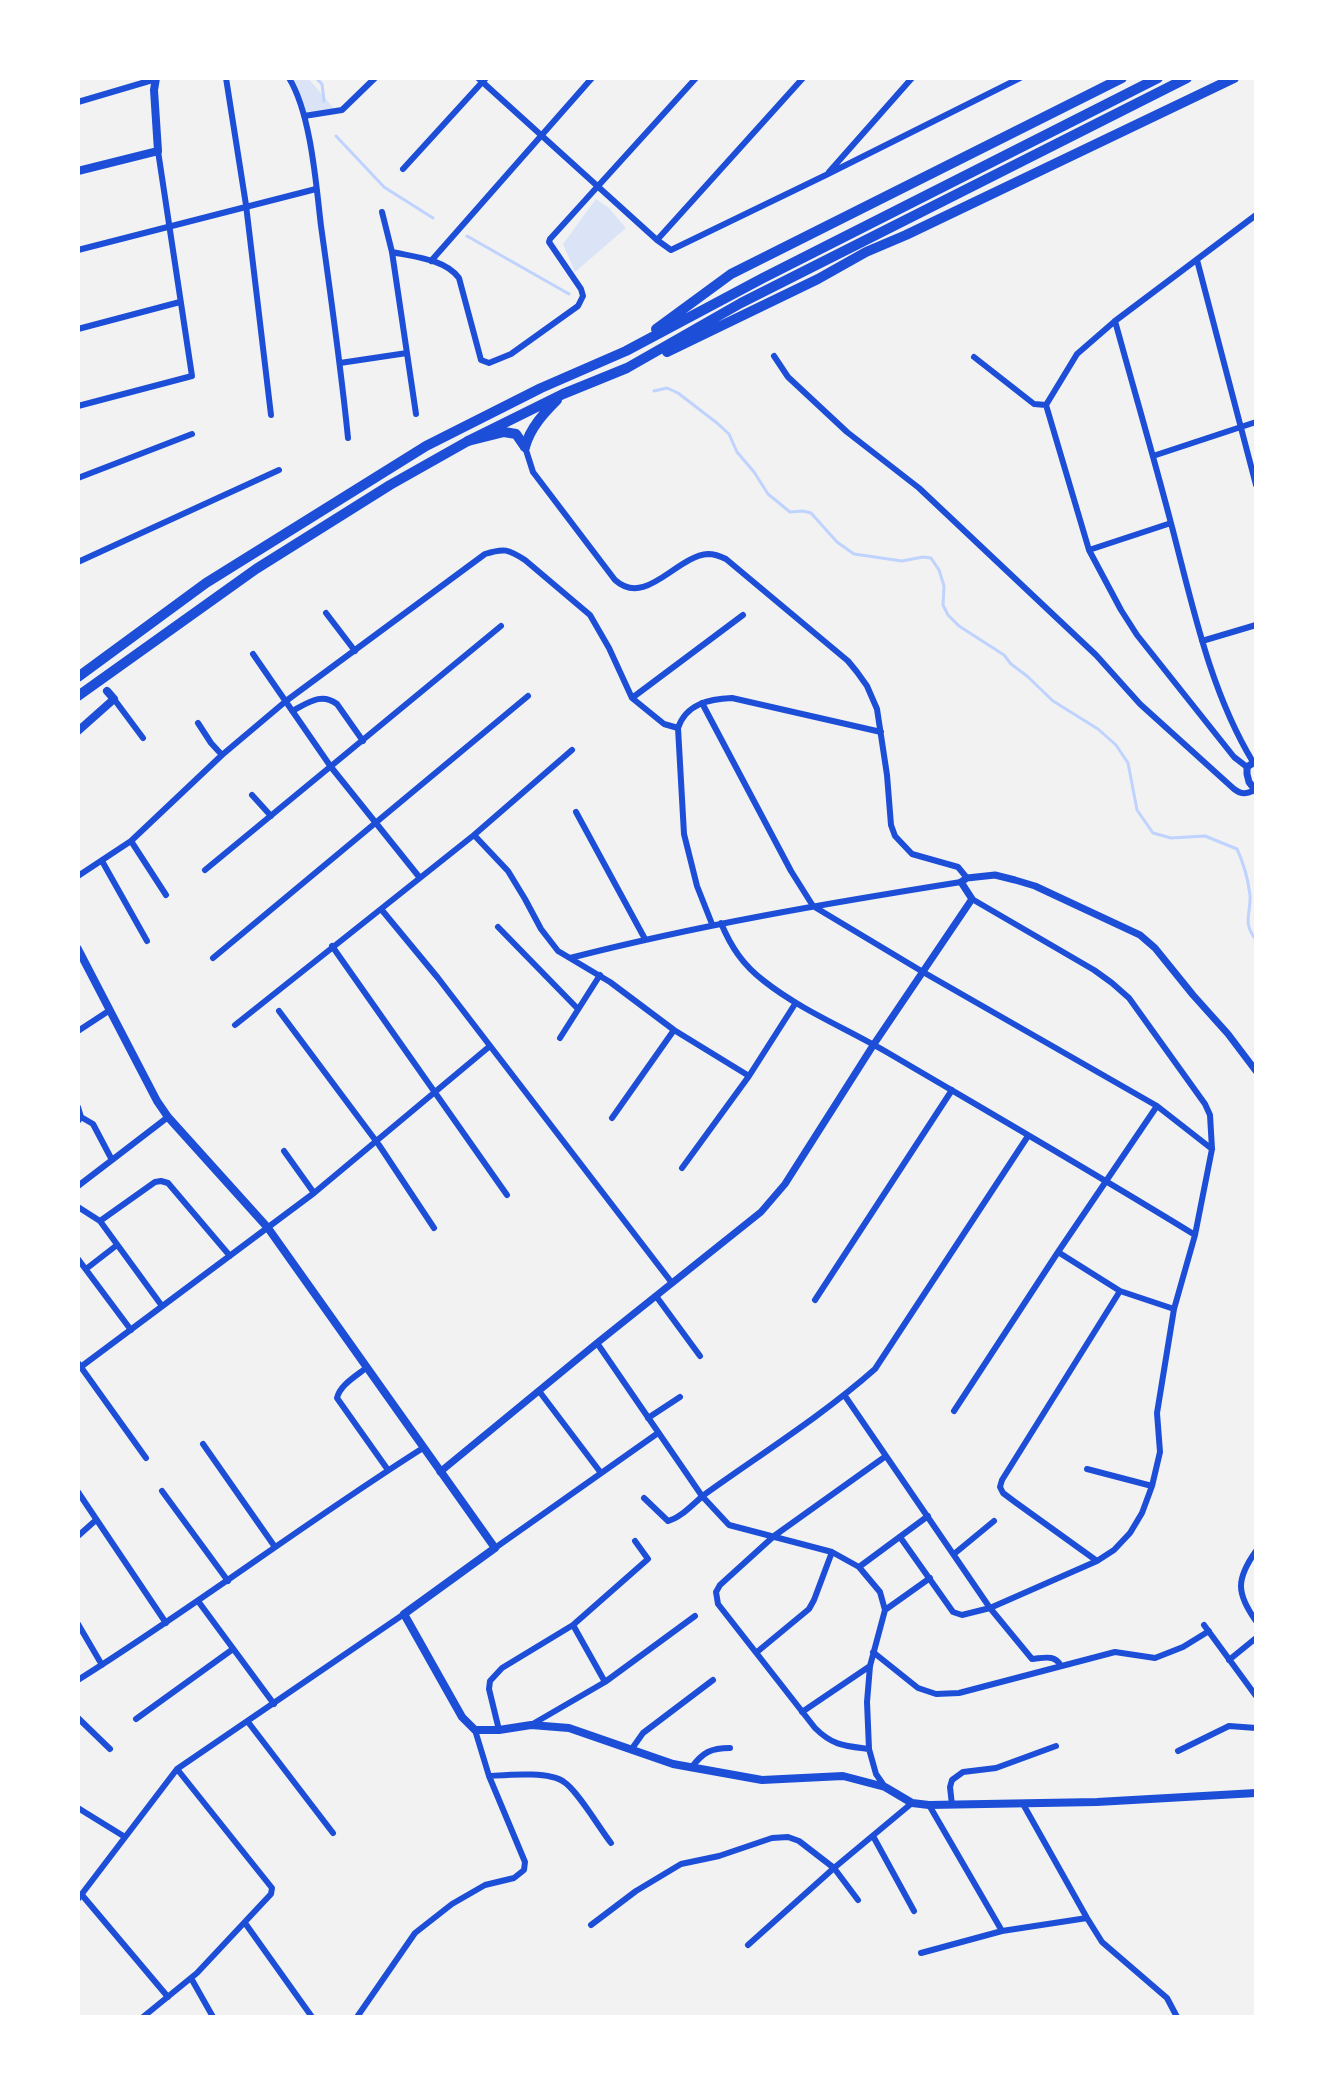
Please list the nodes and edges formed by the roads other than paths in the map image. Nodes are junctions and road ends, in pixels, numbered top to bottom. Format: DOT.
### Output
graph roads {
  1 [pos="226,78"];
  2 [pos="289,78"];
  3 [pos="375,78"];
  4 [pos="592,78"];
  5 [pos="696,78"];
  6 [pos="803,78"];
  7 [pos="912,78"];
  8 [pos="1009,78"];
  9 [pos="1020,78"];
  10 [pos="1122,78"];
  11 [pos="1158,78"];
  12 [pos="1187,78"];
  13 [pos="1234,78"];
  14 [pos="156,79"];
  15 [pos="482,79"];
  16 [pos="996,91"];
  17 [pos="78,102"];
  18 [pos="304,116"];
  19 [pos="541,135"];
  20 [pos="158,151"];
  21 [pos="403,169"];
  22 [pos="78,171"];
  23 [pos="826,175"];
  24 [pos="598,187"];
  25 [pos="316,189"];
  26 [pos="246,205"];
  27 [pos="382,212"];
  28 [pos="1256,215"];
  29 [pos="169,227"];
  30 [pos="657,240"];
  31 [pos="78,250"];
  32 [pos="392,252"];
  33 [pos="1197,260"];
  34 [pos="431,261"];
  35 [pos="180,302"];
  36 [pos="1115,321"];
  37 [pos="78,329"];
  38 [pos="626,351"];
  39 [pos="407,353"];
  40 [pos="774,356"];
  41 [pos="974,357"];
  42 [pos="340,363"];
  43 [pos="627,368"];
  44 [pos="563,394"];
  45 [pos="1046,405"];
  46 [pos="78,406"];
  47 [pos="416,414"];
  48 [pos="271,415"];
  49 [pos="1256,422"];
  50 [pos="1241,427"];
  51 [pos="192,434"];
  52 [pos="348,438"];
  53 [pos="468,441"];
  54 [pos="525,447"];
  55 [pos="1153,456"];
  56 [pos="279,470"];
  57 [pos="78,478"];
  58 [pos="1256,485"];
  59 [pos="1171,523"];
  60 [pos="1089,550"];
  61 [pos="78,562"];
  62 [pos="326,613"];
  63 [pos="743,615"];
  64 [pos="1256,625"];
  65 [pos="501,626"];
  66 [pos="1202,641"];
  67 [pos="355,651"];
  68 [pos="253,654"];
  69 [pos="78,677"];
  70 [pos="107,691"];
  71 [pos="78,696"];
  72 [pos="528,696"];
  73 [pos="632,698"];
  74 [pos="114,699"];
  75 [pos="286,701"];
  76 [pos="702,703"];
  77 [pos="292,711"];
  78 [pos="198,723"];
  79 [pos="678,728"];
  80 [pos="78,731"];
  81 [pos="881,732"];
  82 [pos="143,738"];
  83 [pos="363,741"];
  84 [pos="572,750"];
  85 [pos="222,755"];
  86 [pos="1252,764"];
  87 [pos="331,767"];
  88 [pos="1255,790"];
  89 [pos="252,795"];
  90 [pos="576,812"];
  91 [pos="271,816"];
  92 [pos="376,824"];
  93 [pos="474,835"];
  94 [pos="131,841"];
  95 [pos="102,861"];
  96 [pos="205,870"];
  97 [pos="78,876"];
  98 [pos="420,878"];
  99 [pos="964,880"];
  100 [pos="166,895"];
  101 [pos="972,899"];
  102 [pos="813,906"];
  103 [pos="381,909"];
  104 [pos="721,923"];
  105 [pos="712,924"];
  106 [pos="498,927"];
  107 [pos="645,939"];
  108 [pos="147,941"];
  109 [pos="332,946"];
  110 [pos="78,949"];
  111 [pos="213,958"];
  112 [pos="570,958"];
  113 [pos="923,972"];
  114 [pos="600,975"];
  115 [pos="795,1004"];
  116 [pos="578,1009"];
  117 [pos="110,1010"];
  118 [pos="279,1011"];
  119 [pos="235,1025"];
  120 [pos="674,1030"];
  121 [pos="78,1031"];
  122 [pos="560,1038"];
  123 [pos="874,1044"];
  124 [pos="490,1046"];
  125 [pos="1256,1071"];
  126 [pos="749,1076"];
  127 [pos="952,1090"];
  128 [pos="435,1092"];
  129 [pos="1157,1106"];
  130 [pos="78,1107"];
  131 [pos="168,1117"];
  132 [pos="612,1118"];
  133 [pos="80,1119"];
  134 [pos="1028,1136"];
  135 [pos="376,1142"];
  136 [pos="1212,1149"];
  137 [pos="284,1151"];
  138 [pos="112,1160"];
  139 [pos="682,1168"];
  140 [pos="1106,1181"];
  141 [pos="78,1186"];
  142 [pos="314,1193"];
  143 [pos="507,1195"];
  144 [pos="78,1207"];
  145 [pos="100,1221"];
  146 [pos="268,1228"];
  147 [pos="434,1228"];
  148 [pos="1195,1235"];
  149 [pos="117,1245"];
  150 [pos="1058,1252"];
  151 [pos="230,1256"];
  152 [pos="81,1265"];
  153 [pos="672,1283"];
  154 [pos="1120,1291"];
  155 [pos="656,1296"];
  156 [pos="815,1300"];
  157 [pos="162,1306"];
  158 [pos="1174,1309"];
  159 [pos="131,1330"];
  160 [pos="597,1343"];
  161 [pos="700,1356"];
  162 [pos="79,1366"];
  163 [pos="366,1368"];
  164 [pos="539,1391"];
  165 [pos="845,1396"];
  166 [pos="680,1397"];
  167 [pos="954,1411"];
  168 [pos="648,1418"];
  169 [pos="658,1433"];
  170 [pos="203,1444"];
  171 [pos="423,1448"];
  172 [pos="886,1456"];
  173 [pos="146,1458"];
  174 [pos="1087,1469"];
  175 [pos="388,1470"];
  176 [pos="440,1472"];
  177 [pos="601,1473"];
  178 [pos="1152,1486"];
  179 [pos="162,1491"];
  180 [pos="78,1492"];
  181 [pos="702,1496"];
  182 [pos="644,1498"];
  183 [pos="928,1516"];
  184 [pos="96,1520"];
  185 [pos="994,1521"];
  186 [pos="78,1536"];
  187 [pos="774,1536"];
  188 [pos="900,1537"];
  189 [pos="635,1541"];
  190 [pos="275,1547"];
  191 [pos="495,1548"];
  192 [pos="1256,1551"];
  193 [pos="832,1552"];
  194 [pos="954,1554"];
  195 [pos="1097,1561"];
  196 [pos="859,1567"];
  197 [pos="930,1578"];
  198 [pos="228,1581"];
  199 [pos="198,1601"];
  200 [pos="990,1608"];
  201 [pos="885,1610"];
  202 [pos="404,1614"];
  203 [pos="695,1616"];
  204 [pos="1256,1621"];
  205 [pos="166,1623"];
  206 [pos="78,1624"];
  207 [pos="573,1625"];
  208 [pos="1256,1638"];
  209 [pos="233,1649"];
  210 [pos="757,1652"];
  211 [pos="873,1652"];
  212 [pos="1229,1660"];
  213 [pos="102,1665"];
  214 [pos="870,1666"];
  215 [pos="1061,1666"];
  216 [pos="78,1680"];
  217 [pos="713,1680"];
  218 [pos="605,1682"];
  219 [pos="1256,1696"];
  220 [pos="274,1704"];
  221 [pos="802,1712"];
  222 [pos="78,1718"];
  223 [pos="136,1719"];
  224 [pos="248,1722"];
  225 [pos="531,1725"];
  226 [pos="1256,1728"];
  227 [pos="475,1730"];
  228 [pos="499,1730"];
  229 [pos="1056,1746"];
  230 [pos="730,1748"];
  231 [pos="110,1749"];
  232 [pos="869,1749"];
  233 [pos="631,1750"];
  234 [pos="1178,1751"];
  235 [pos="691,1768"];
  236 [pos="177,1769"];
  237 [pos="489,1776"];
  238 [pos="885,1787"];
  239 [pos="1256,1793"];
  240 [pos="912,1803"];
  241 [pos="1023,1804"];
  242 [pos="929,1805"];
  243 [pos="952,1805"];
  244 [pos="78,1808"];
  245 [pos="333,1833"];
  246 [pos="873,1836"];
  247 [pos="125,1837"];
  248 [pos="611,1843"];
  249 [pos="834,1868"];
  250 [pos="80,1897"];
  251 [pos="858,1900"];
  252 [pos="914,1911"];
  253 [pos="1087,1918"];
  254 [pos="245,1923"];
  255 [pos="591,1925"];
  256 [pos="1002,1931"];
  257 [pos="748,1945"];
  258 [pos="921,1953"];
  259 [pos="191,1978"];
  260 [pos="168,1997"];
  261 [pos="143,2017"];
  262 [pos="213,2017"];
  263 [pos="312,2017"];
  264 [pos="357,2017"];
  265 [pos="1177,2017"];
  1 -- 26 [label="street"];
  2 -- 18 [label="street"];
  3 -- 18 [label="street"];
  4 -- 19 [label="street"];
  5 -- 24 [label="street"];
  6 -- 30 [label="street"];
  7 -- 23 [label="street"];
  8 -- 16 [label="street"];
  9 -- 16 [label="street"];
  10 -- 38 [label="highway"];
  11 -- 38 [label="highway"];
  12 -- 43 [label="highway"];
  13 -- 43 [label="highway"];
  14 -- 17 [label="street"];
  14 -- 20 [label="main road"];
  15 -- 19 [label="street"];
  15 -- 21 [label="street"];
  16 -- 23 [label="street"];
  18 -- 25 [label="street"];
  19 -- 24 [label="street"];
  19 -- 34 [label="street"];
  20 -- 22 [label="main road"];
  20 -- 29 [label="street"];
  23 -- 30 [label="street"];
  24 -- 30 [label="street"];
  24 -- 34 [label="street"];
  25 -- 26 [label="street"];
  25 -- 42 [label="street"];
  26 -- 29 [label="street"];
  26 -- 48 [label="street"];
  27 -- 32 [label="street"];
  28 -- 33 [label="street"];
  29 -- 31 [label="street"];
  29 -- 35 [label="street"];
  32 -- 34 [label="street"];
  32 -- 39 [label="street"];
  33 -- 36 [label="street"];
  33 -- 50 [label="street"];
  35 -- 37 [label="street"];
  35 -- 46 [label="street"];
  36 -- 45 [label="street"];
  36 -- 55 [label="street"];
  38 -- 69 [label="highway"];
  39 -- 42 [label="street"];
  39 -- 47 [label="street"];
  40 -- 88 [label="street"];
  41 -- 45 [label="street"];
  42 -- 52 [label="street"];
  43 -- 44 [label="highway"];
  44 -- 53 [label="highway"];
  44 -- 54 [label="highway"];
  45 -- 60 [label="street"];
  49 -- 50 [label="street"];
  50 -- 55 [label="street"];
  50 -- 58 [label="street"];
  51 -- 57 [label="street"];
  53 -- 54 [label="highway"];
  53 -- 71 [label="highway"];
  54 -- 81 [label="street"];
  55 -- 59 [label="street"];
  56 -- 61 [label="street"];
  59 -- 60 [label="street"];
  59 -- 66 [label="street"];
  60 -- 86 [label="street"];
  62 -- 67 [label="street"];
  63 -- 73 [label="street"];
  64 -- 66 [label="street"];
  65 -- 83 [label="street"];
  66 -- 86 [label="street"];
  67 -- 73 [label="street"];
  67 -- 75 [label="street"];
  68 -- 75 [label="street"];
  70 -- 74 [label="main road"];
  72 -- 92 [label="street"];
  73 -- 79 [label="street"];
  74 -- 80 [label="main road"];
  74 -- 82 [label="street"];
  75 -- 77 [label="street"];
  75 -- 85 [label="street"];
  76 -- 79 [label="street"];
  76 -- 81 [label="street"];
  76 -- 102 [label="street"];
  77 -- 83 [label="street"];
  77 -- 87 [label="street"];
  78 -- 85 [label="street"];
  79 -- 105 [label="street"];
  81 -- 99 [label="street"];
  83 -- 87 [label="street"];
  84 -- 93 [label="street"];
  85 -- 94 [label="street"];
  86 -- 88 [label="street"];
  87 -- 91 [label="street"];
  87 -- 92 [label="street"];
  89 -- 91 [label="street"];
  90 -- 107 [label="street"];
  91 -- 96 [label="street"];
  92 -- 98 [label="street"];
  92 -- 111 [label="street"];
  93 -- 98 [label="street"];
  93 -- 112 [label="street"];
  94 -- 95 [label="street"];
  94 -- 100 [label="street"];
  95 -- 97 [label="street"];
  95 -- 108 [label="street"];
  98 -- 103 [label="street"];
  99 -- 101 [label="street"];
  99 -- 102 [label="street"];
  99 -- 125 [label="street"];
  101 -- 113 [label="street"];
  101 -- 136 [label="street"];
  102 -- 104 [label="street"];
  102 -- 113 [label="street"];
  103 -- 109 [label="street"];
  103 -- 124 [label="street"];
  104 -- 105 [label="street"];
  104 -- 115 [label="street"];
  105 -- 107 [label="street"];
  106 -- 116 [label="street"];
  107 -- 112 [label="street"];
  109 -- 119 [label="street"];
  109 -- 128 [label="street"];
  110 -- 117 [label="main road"];
  112 -- 114 [label="street"];
  113 -- 123 [label="street"];
  113 -- 129 [label="street"];
  114 -- 116 [label="street"];
  114 -- 120 [label="street"];
  115 -- 123 [label="street"];
  115 -- 126 [label="street"];
  116 -- 122 [label="street"];
  117 -- 121 [label="street"];
  117 -- 131 [label="main road"];
  118 -- 135 [label="street"];
  120 -- 126 [label="street"];
  120 -- 132 [label="street"];
  123 -- 127 [label="street"];
  123 -- 153 [label="street"];
  124 -- 128 [label="street"];
  124 -- 153 [label="street"];
  126 -- 139 [label="street"];
  127 -- 134 [label="street"];
  127 -- 156 [label="street"];
  128 -- 135 [label="street"];
  128 -- 143 [label="street"];
  129 -- 136 [label="street"];
  129 -- 140 [label="street"];
  130 -- 133 [label="street"];
  131 -- 138 [label="street"];
  131 -- 146 [label="main road"];
  133 -- 138 [label="street"];
  134 -- 140 [label="street"];
  134 -- 165 [label="street"];
  135 -- 142 [label="street"];
  135 -- 147 [label="street"];
  136 -- 148 [label="street"];
  137 -- 142 [label="street"];
  138 -- 141 [label="street"];
  140 -- 148 [label="street"];
  140 -- 150 [label="street"];
  142 -- 146 [label="street"];
  144 -- 145 [label="street"];
  145 -- 149 [label="street"];
  145 -- 151 [label="street"];
  146 -- 151 [label="street"];
  146 -- 163 [label="main road"];
  148 -- 158 [label="street"];
  149 -- 152 [label="street"];
  149 -- 157 [label="street"];
  150 -- 154 [label="street"];
  150 -- 167 [label="street"];
  151 -- 157 [label="street"];
  152 -- 159 [label="street"];
  153 -- 155 [label="street"];
  154 -- 158 [label="street"];
  154 -- 195 [label="street"];
  155 -- 160 [label="street"];
  155 -- 161 [label="street"];
  157 -- 159 [label="street"];
  158 -- 178 [label="street"];
  159 -- 162 [label="street"];
  160 -- 164 [label="street"];
  160 -- 168 [label="street"];
  162 -- 173 [label="street"];
  163 -- 171 [label="main road"];
  163 -- 175 [label="street"];
  164 -- 176 [label="street"];
  164 -- 177 [label="street"];
  165 -- 172 [label="street"];
  165 -- 181 [label="street"];
  166 -- 168 [label="street"];
  168 -- 169 [label="street"];
  169 -- 177 [label="street"];
  169 -- 181 [label="street"];
  170 -- 190 [label="street"];
  171 -- 175 [label="street"];
  171 -- 176 [label="main road"];
  172 -- 183 [label="street"];
  172 -- 187 [label="street"];
  174 -- 178 [label="street"];
  175 -- 190 [label="street"];
  176 -- 191 [label="main road"];
  177 -- 191 [label="street"];
  178 -- 195 [label="street"];
  179 -- 198 [label="street"];
  180 -- 184 [label="street"];
  181 -- 182 [label="street"];
  181 -- 187 [label="street"];
  183 -- 188 [label="street"];
  183 -- 194 [label="street"];
  184 -- 186 [label="street"];
  184 -- 205 [label="street"];
  185 -- 194 [label="street"];
  187 -- 193 [label="street"];
  187 -- 210 [label="street"];
  188 -- 196 [label="street"];
  188 -- 197 [label="street"];
  189 -- 207 [label="street"];
  190 -- 198 [label="street"];
  191 -- 202 [label="main road"];
  192 -- 204 [label="street"];
  193 -- 196 [label="street"];
  193 -- 210 [label="street"];
  194 -- 200 [label="street"];
  195 -- 200 [label="street"];
  196 -- 201 [label="street"];
  197 -- 200 [label="street"];
  197 -- 201 [label="street"];
  198 -- 199 [label="street"];
  199 -- 205 [label="street"];
  199 -- 209 [label="street"];
  200 -- 215 [label="street"];
  201 -- 211 [label="street"];
  202 -- 220 [label="street"];
  202 -- 227 [label="main road"];
  203 -- 218 [label="street"];
  205 -- 213 [label="street"];
  206 -- 213 [label="street"];
  207 -- 218 [label="street"];
  207 -- 228 [label="street"];
  208 -- 212 [label="street"];
  209 -- 220 [label="street"];
  209 -- 223 [label="street"];
  210 -- 221 [label="street"];
  211 -- 214 [label="street"];
  211 -- 215 [label="street"];
  212 -- 215 [label="street"];
  212 -- 219 [label="street"];
  213 -- 216 [label="street"];
  214 -- 221 [label="street"];
  214 -- 232 [label="street"];
  217 -- 233 [label="street"];
  218 -- 225 [label="street"];
  220 -- 224 [label="street"];
  221 -- 232 [label="street"];
  222 -- 231 [label="street"];
  224 -- 236 [label="street"];
  224 -- 245 [label="street"];
  225 -- 228 [label="main road"];
  225 -- 233 [label="main road"];
  226 -- 234 [label="street"];
  227 -- 228 [label="main road"];
  227 -- 237 [label="street"];
  229 -- 243 [label="street"];
  230 -- 235 [label="street"];
  232 -- 238 [label="street"];
  233 -- 235 [label="main road"];
  235 -- 238 [label="main road"];
  236 -- 247 [label="street"];
  236 -- 254 [label="street"];
  237 -- 248 [label="street"];
  237 -- 264 [label="street"];
  238 -- 240 [label="main road"];
  239 -- 241 [label="main road"];
  240 -- 242 [label="main road"];
  240 -- 246 [label="street"];
  241 -- 243 [label="main road"];
  241 -- 253 [label="street"];
  242 -- 243 [label="main road"];
  242 -- 256 [label="street"];
  244 -- 247 [label="street"];
  246 -- 249 [label="street"];
  246 -- 252 [label="street"];
  247 -- 250 [label="street"];
  249 -- 251 [label="street"];
  249 -- 255 [label="street"];
  249 -- 257 [label="street"];
  250 -- 260 [label="street"];
  253 -- 256 [label="street"];
  253 -- 265 [label="street"];
  254 -- 259 [label="street"];
  254 -- 263 [label="street"];
  256 -- 258 [label="street"];
  259 -- 260 [label="street"];
  259 -- 262 [label="street"];
  260 -- 261 [label="street"];
}
